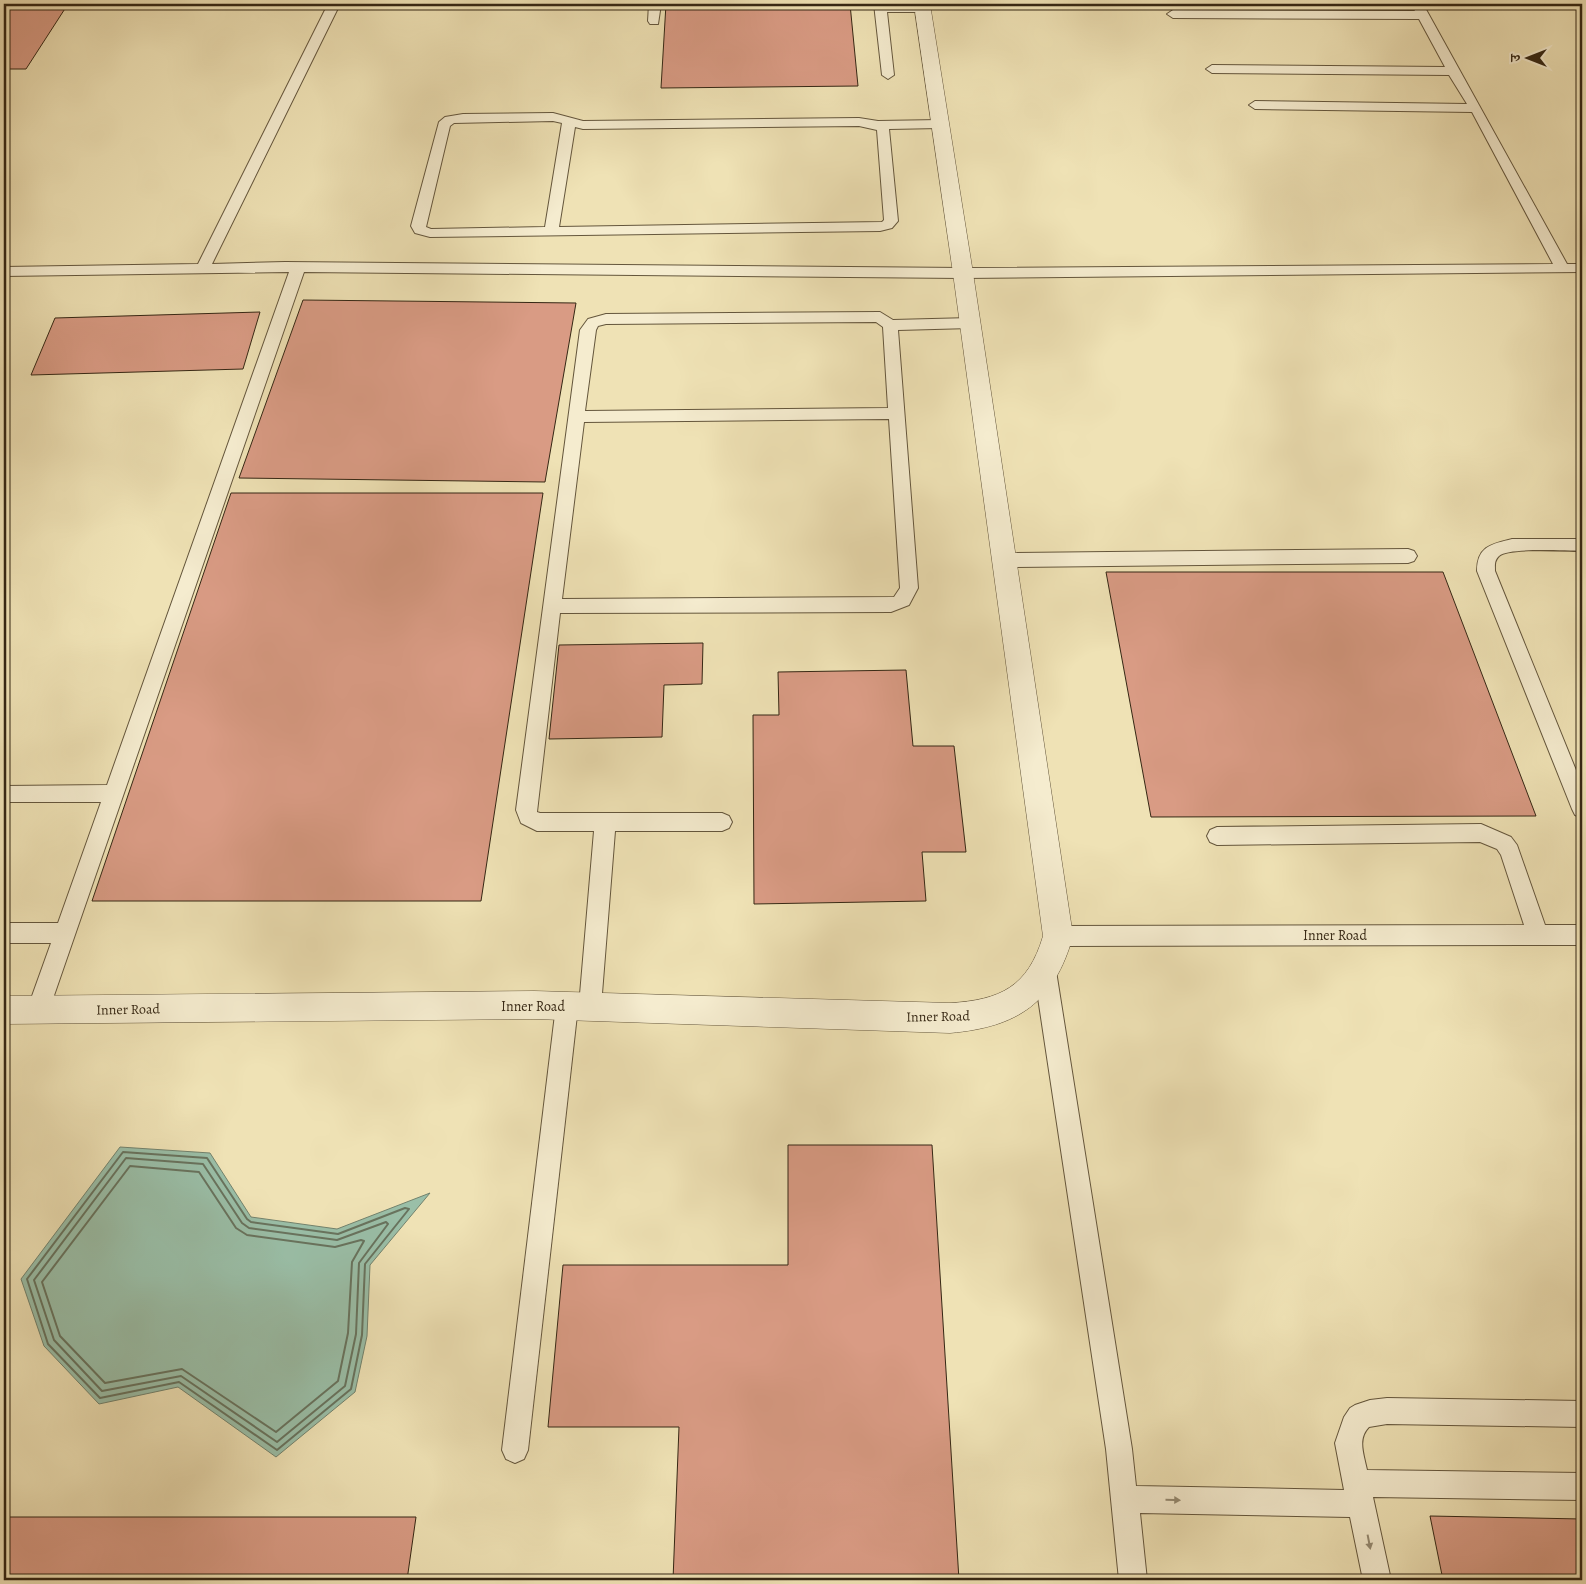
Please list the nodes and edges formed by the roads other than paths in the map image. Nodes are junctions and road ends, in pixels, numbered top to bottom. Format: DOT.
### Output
graph roads {
  1 [pos="334,4"];
  2 [pos="655,4"];
  3 [pos="881,6"];
  4 [pos="922,6"];
  5 [pos="1420,9"];
  6 [pos="1173,14"];
  7 [pos="654,20"];
  8 [pos="1212,69"];
  9 [pos="1453,71"];
  10 [pos="888,76"];
  11 [pos="1255,105"];
  12 [pos="1476,108"];
  13 [pos="570,122"];
  14 [pos="878,124"];
  15 [pos="940,124"];
  16 [pos="551,231"];
  17 [pos="203,268"];
  18 [pos="298,268"];
  19 [pos="1563,268"];
  20 [pos="1582,268"];
  21 [pos="4,271"];
  22 [pos="963,273"];
  23 [pos="970,323"];
  24 [pos="890,325"];
  25 [pos="897,413"];
  26 [pos="576,417"];
  27 [pos="1582,545"];
  28 [pos="1408,556"];
  29 [pos="1004,560"];
  30 [pos="552,606"];
  31 [pos="114,793"];
  32 [pos="4,794"];
  33 [pos="1582,809"];
  34 [pos="722,822"];
  35 [pos="605,823"];
  36 [pos="1217,836"];
  37 [pos="64,933"];
  38 [pos="4,934"];
  39 [pos="1538,935"];
  40 [pos="1582,935"];
  41 [pos="1058,936"];
  42 [pos="1045,971"];
  43 [pos="578,1006"];
  44 [pos="38,1010"];
  45 [pos="4,1011"];
  46 [pos="1582,1414"];
  47 [pos="516,1450"];
  48 [pos="1582,1487"];
  49 [pos="1359,1494"];
  50 [pos="1125,1499"];
  51 [pos="1133,1580"];
  52 [pos="1377,1580"];
  1 -- 17 [label="lane"];
  2 -- 7 [label="lane"];
  3 -- 4 [label="lane"];
  3 -- 10 [label="lane"];
  4 -- 15 [label="street"];
  5 -- 6 [label="lane"];
  5 -- 9 [label="lane"];
  8 -- 9 [label="lane"];
  9 -- 12 [label="lane"];
  11 -- 12 [label="lane"];
  12 -- 19 [label="lane"];
  13 -- 14 [label="lane"];
  13 -- 16 [label="lane"];
  13 -- 16 [label="lane"];
  14 -- 15 [label="lane"];
  14 -- 16 [label="lane"];
  15 -- 22 [label="street"];
  17 -- 18 [label="lane"];
  17 -- 21 [label="lane"];
  18 -- 22 [label="lane"];
  18 -- 31 [label="lane"];
  19 -- 20 [label="lane"];
  19 -- 22 [label="lane"];
  22 -- 23 [label="street"];
  23 -- 24 [label="lane"];
  23 -- 29 [label="street"];
  24 -- 25 [label="lane"];
  24 -- 26 [label="lane"];
  25 -- 26 [label="lane"];
  25 -- 30 [label="lane"];
  26 -- 30 [label="lane"];
  27 -- 33 [label="lane"];
  28 -- 29 [label="lane"];
  29 -- 41 [label="street"];
  30 -- 35 [label="lane"];
  31 -- 32 [label="lane"];
  31 -- 37 [label="lane"];
  34 -- 35 [label="lane"];
  35 -- 43 [label="lane"];
  36 -- 39 [label="lane"];
  37 -- 38 [label="lane"];
  37 -- 44 [label="lane"];
  39 -- 40 [label="lane, Inner Road"];
  39 -- 41 [label="lane, Inner Road"];
  41 -- 42 [label="street, Inner Road"];
  42 -- 43 [label="street, Inner Road"];
  42 -- 50 [label="lane"];
  43 -- 44 [label="street, Inner Road"];
  43 -- 47 [label="lane"];
  44 -- 45 [label="street, Inner Road"];
  46 -- 49 [label="lane"];
  48 -- 49 [label="lane"];
  50 -- 49 [label="lane, one-way"];
  49 -- 52 [label="lane, one-way"];
  50 -- 51 [label="lane"];
}
